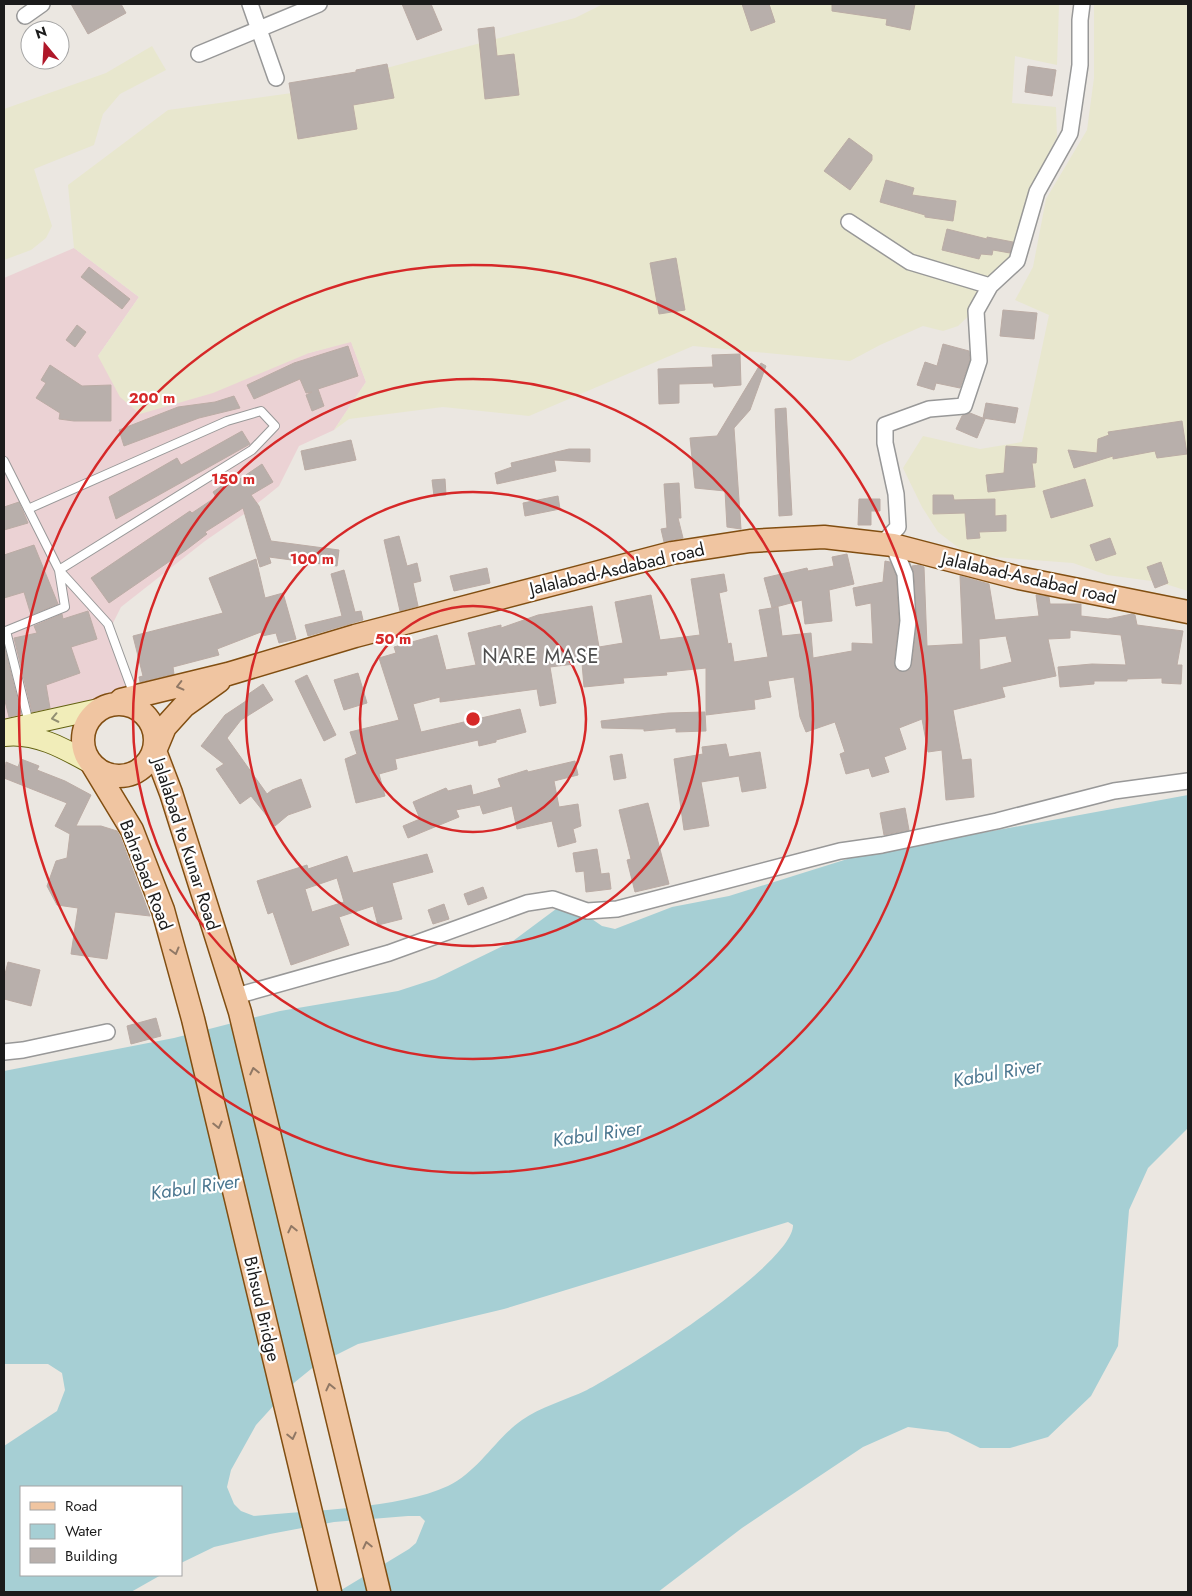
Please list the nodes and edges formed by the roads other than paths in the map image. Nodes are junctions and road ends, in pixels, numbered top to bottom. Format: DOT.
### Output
graph roads {
  1 [pos="42,4"];
  2 [pos="250,4"];
  3 [pos="319,4"];
  4 [pos="1082,4"];
  5 [pos="24,16"];
  6 [pos="259,29"];
  7 [pos="199,54"];
  8 [pos="276,78"];
  9 [pos="849,222"];
  10 [pos="990,286"];
  11 [pos="4,461"];
  12 [pos="28,509"];
  13 [pos="888,544"];
  14 [pos="59,570"];
  15 [pos="1188,612"];
  16 [pos="904,663"];
  17 [pos="228,674"];
  18 [pos="118,703"];
  19 [pos="29,723"];
  20 [pos="4,730"];
  21 [pos="4,736"];
  22 [pos="155,751"];
  23 [pos="92,764"];
  24 [pos="1188,781"];
  25 [pos="238,1004"];
  26 [pos="194,1026"];
  27 [pos="107,1032"];
  28 [pos="4,1052"];
  29 [pos="330,1592"];
  30 [pos="379,1592"];
  1 -- 5 [label="street"];
  2 -- 6 [label="street"];
  3 -- 6 [label="street"];
  4 -- 10 [label="street"];
  6 -- 7 [label="street"];
  6 -- 8 [label="street"];
  9 -- 10 [label="street"];
  10 -- 13 [label="street"];
  11 -- 12 [label="lane"];
  12 -- 14 [label="lane"];
  12 -- 14 [label="lane"];
  13 -- 15 [label="main road, Jalalabad-Asdabad road"];
  13 -- 16 [label="street"];
  13 -- 17 [label="main road, Jalalabad-Asdabad road"];
  14 -- 18 [label="lane"];
  14 -- 19 [label="lane"];
  17 -- 18 [label="main road, Jalalabad-Asdabad road, one-way"];
  17 -- 22 [label="main road, Jalalabad to Kunar Road"];
  18 -- 19 [label="main road, one-way"];
  18 -- 22 [label="main road"];
  18 -- 23 [label="main road"];
  19 -- 20 [label="main road"];
  21 -- 23 [label="main road"];
  22 -- 23 [label="main road"];
  22 -- 25 [label="main road, Jalalabad to Kunar Road"];
  23 -- 26 [label="main road, Bahrabad Road, one-way"];
  24 -- 25 [label="street"];
  30 -- 25 [label="main road, Jalalabad to Kunar Road, one-way"];
  26 -- 29 [label="main road, Bihsud Bridge, one-way"];
  27 -- 28 [label="street"];
}
